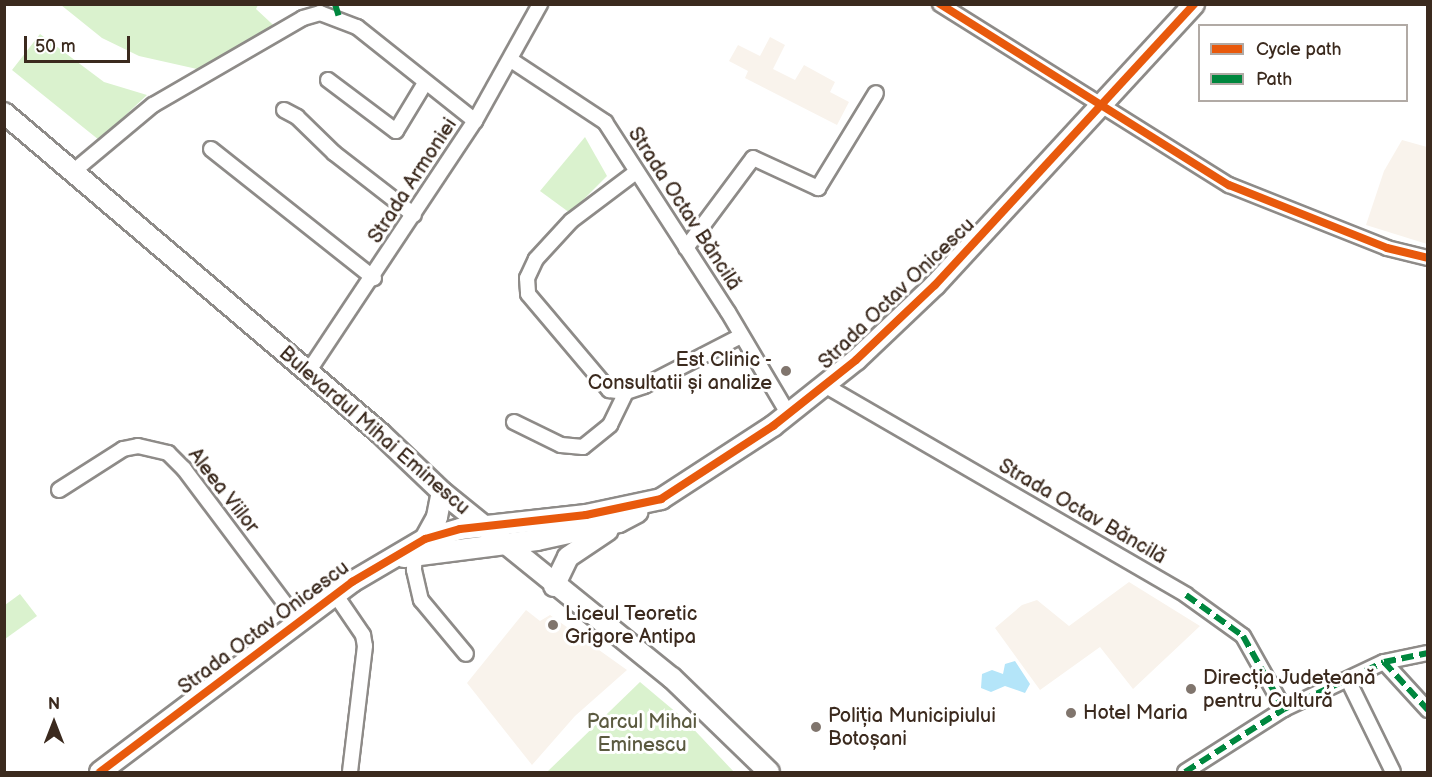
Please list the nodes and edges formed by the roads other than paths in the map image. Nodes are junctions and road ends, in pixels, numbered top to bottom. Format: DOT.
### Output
graph roads {
  1 [pos="540,4"];
  2 [pos="940,4"];
  3 [pos="1194,4"];
  4 [pos="337,11"];
  5 [pos="511,60"];
  6 [pos="328,80"];
  7 [pos="425,83"];
  8 [pos="876,93"];
  9 [pos="1103,106"];
  10 [pos="284,110"];
  11 [pos="4,113"];
  12 [pos="476,121"];
  13 [pos="211,149"];
  14 [pos="74,171"];
  15 [pos="636,172"];
  16 [pos="414,215"];
  17 [pos="686,248"];
  18 [pos="1428,258"];
  19 [pos="374,278"];
  20 [pos="741,336"];
  21 [pos="308,372"];
  22 [pos="826,386"];
  23 [pos="626,392"];
  24 [pos="789,415"];
  25 [pos="514,422"];
  26 [pos="59,490"];
  27 [pos="442,492"];
  28 [pos="661,499"];
  29 [pos="619,522"];
  30 [pos="485,525"];
  31 [pos="509,546"];
  32 [pos="420,547"];
  33 [pos="554,586"];
  34 [pos="335,594"];
  35 [pos="299,622"];
  36 [pos="1428,652"];
  37 [pos="466,654"];
  38 [pos="1384,662"];
  39 [pos="1348,680"];
  40 [pos="1284,709"];
  41 [pos="1428,710"];
  42 [pos="101,772"];
  43 [pos="350,772"];
  44 [pos="769,772"];
  45 [pos="1185,772"];
  46 [pos="1393,772"];
  1 -- 5 [label="street, Strada Armoniei"];
  2 -- 9 [label="street"];
  3 -- 9 [label="street, Strada Octav Onicescu"];
  4 -- 7 [label="street"];
  4 -- 14 [label="street"];
  5 -- 12 [label="street, Strada Armoniei"];
  5 -- 15 [label="street, Strada Octav Băncilă"];
  6 -- 7 [label="street"];
  7 -- 12 [label="street"];
  8 -- 17 [label="street"];
  9 -- 18 [label="street"];
  9 -- 22 [label="street, Strada Octav Onicescu"];
  10 -- 16 [label="street"];
  11 -- 14 [label="street, Bulevardul Mihai Eminescu"];
  12 -- 16 [label="street, Strada Armoniei"];
  13 -- 19 [label="street"];
  14 -- 21 [label="street, Bulevardul Mihai Eminescu"];
  15 -- 17 [label="street, Strada Octav Băncilă"];
  15 -- 23 [label="street"];
  16 -- 19 [label="street, Strada Armoniei"];
  17 -- 20 [label="street, Strada Octav Băncilă"];
  19 -- 21 [label="street, Strada Armoniei"];
  20 -- 23 [label="street"];
  20 -- 24 [label="street, Strada Octav Băncilă"];
  21 -- 27 [label="street, Bulevardul Mihai Eminescu"];
  22 -- 24 [label="street, Strada Octav Onicescu"];
  22 -- 40 [label="street, Strada Octav Băncilă"];
  23 -- 25 [label="street"];
  24 -- 28 [label="street, Strada Octav Onicescu"];
  26 -- 35 [label="street, Aleea Viilor"];
  27 -- 30 [label="street, Bulevardul Mihai Eminescu"];
  27 -- 32 [label="street"];
  28 -- 29 [label="street"];
  28 -- 30 [label="street, Strada Octav Onicescu"];
  29 -- 31 [label="street"];
  29 -- 33 [label="street"];
  30 -- 31 [label="street, Bulevardul Mihai Eminescu"];
  30 -- 32 [label="street, Strada Octav Onicescu"];
  31 -- 32 [label="street"];
  31 -- 33 [label="street, Bulevardul Mihai Eminescu"];
  32 -- 34 [label="street, Strada Octav Onicescu"];
  32 -- 37 [label="street"];
  33 -- 44 [label="street, Bulevardul Mihai Eminescu"];
  34 -- 35 [label="street, Strada Octav Onicescu"];
  34 -- 43 [label="street"];
  35 -- 42 [label="street, Strada Octav Onicescu"];
  36 -- 38 [label="street"];
  38 -- 39 [label="street"];
  38 -- 41 [label="street"];
  39 -- 40 [label="street"];
  39 -- 46 [label="street"];
  40 -- 45 [label="street"];
}
